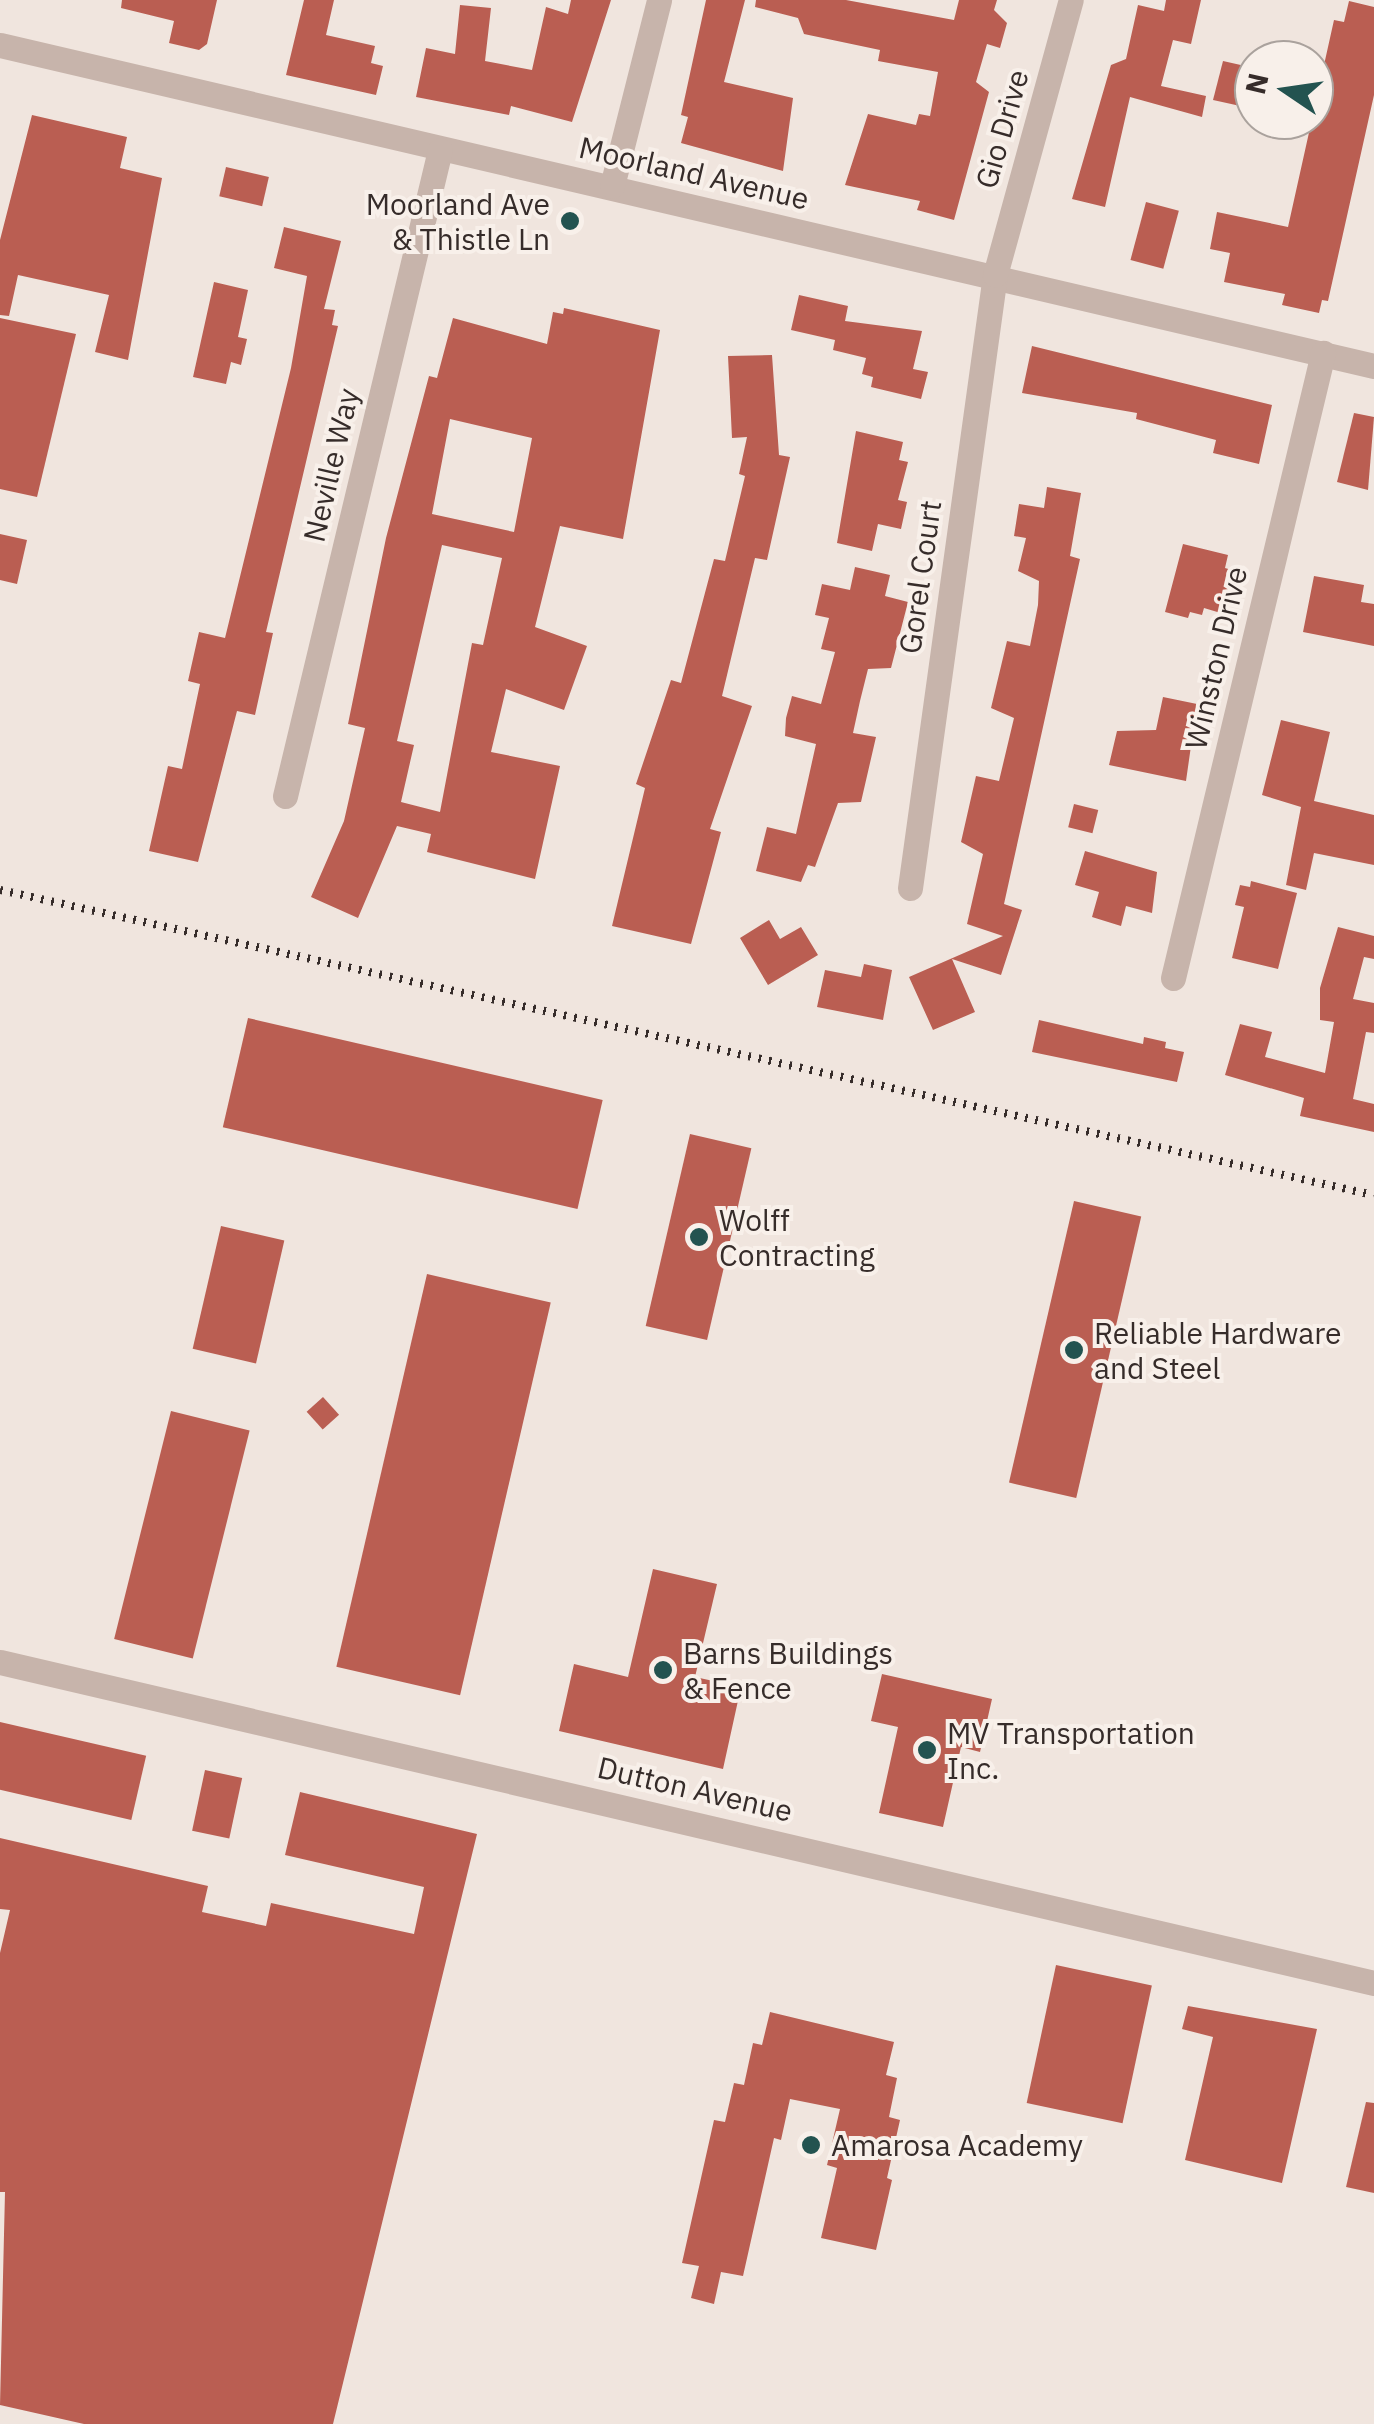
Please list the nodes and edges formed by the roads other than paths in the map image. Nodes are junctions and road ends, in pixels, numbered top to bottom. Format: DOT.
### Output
graph roads {
  1 [pos="659,0"];
  2 [pos="1072,0"];
  3 [pos="2,53"];
  4 [pos="440,150"];
  5 [pos="612,186"];
  6 [pos="995,275"];
  7 [pos="1323,353"];
  8 [pos="1374,366"];
  9 [pos="285,796"];
  10 [pos="910,888"];
  11 [pos="1173,978"];
  12 [pos="0,1662"];
  13 [pos="1374,1983"];
  1 -- 5 [label="street"];
  2 -- 6 [label="street, Gio Drive"];
  3 -- 4 [label="street, Moorland Avenue"];
  4 -- 5 [label="street, Moorland Avenue"];
  4 -- 9 [label="street, Neville Way"];
  5 -- 6 [label="street, Moorland Avenue"];
  6 -- 7 [label="street, Moorland Avenue"];
  6 -- 10 [label="street, Gorel Court"];
  7 -- 8 [label="street, Moorland Avenue"];
  7 -- 11 [label="street, Winston Drive"];
  12 -- 13 [label="street, Dutton Avenue"];
}
